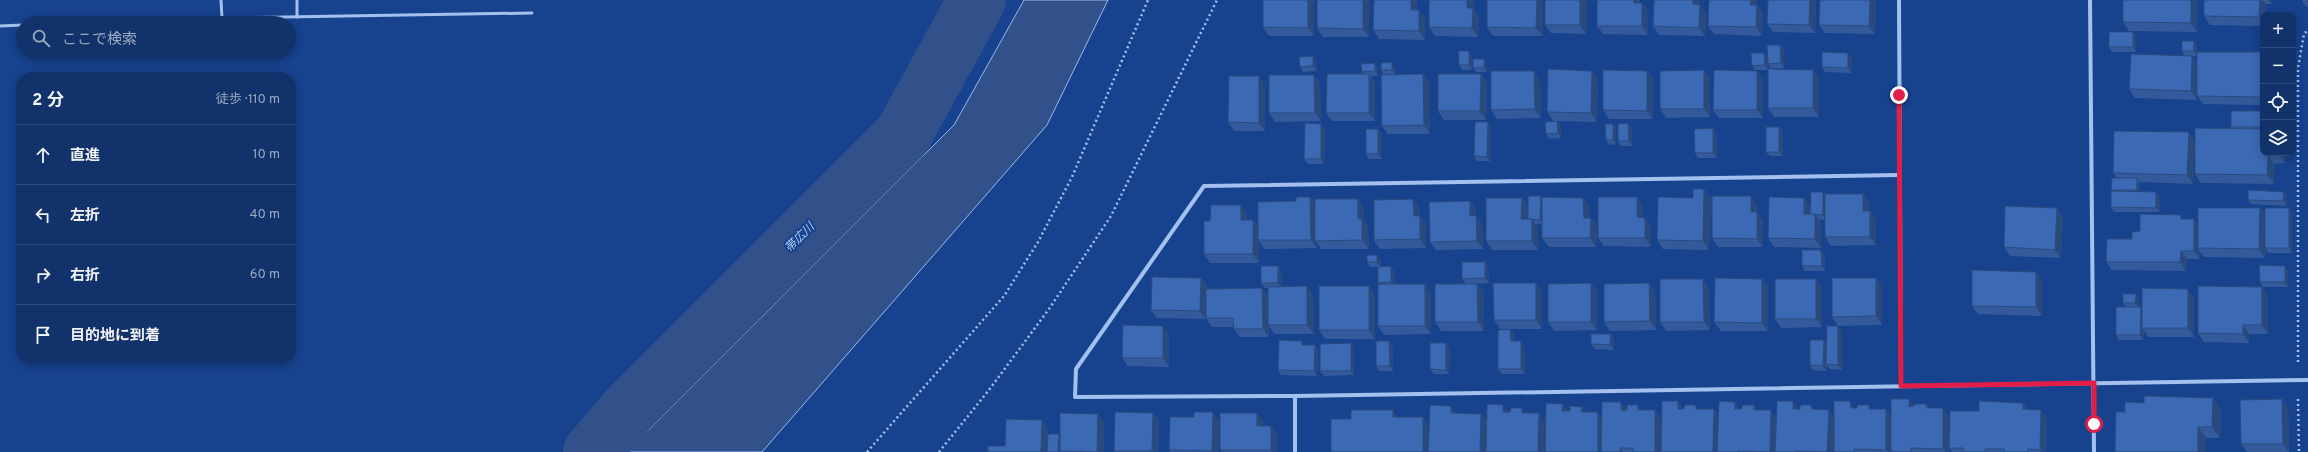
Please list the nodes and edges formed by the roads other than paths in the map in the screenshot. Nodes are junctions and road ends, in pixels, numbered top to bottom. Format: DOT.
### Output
graph roads {
  1 [pos="221,0"];
  2 [pos="297,0"];
  3 [pos="1898,0"];
  4 [pos="2090,0"];
  5 [pos="532,13"];
  6 [pos="222,16"];
  7 [pos="297,17"];
  8 [pos="16,25"];
  9 [pos="0,26"];
  10 [pos="1899,175"];
  11 [pos="2308,380"];
  12 [pos="2094,383"];
  13 [pos="1901,386"];
  14 [pos="1295,396"];
  15 [pos="1295,452"];
  16 [pos="2094,452"];
  1 -- 6 [label="lane"];
  2 -- 7 [label="lane"];
  3 -- 10 [label="street"];
  4 -- 12 [label="street"];
  5 -- 7 [label="lane"];
  8 -- 9 [label="lane"];
  10 -- 13 [label="street"];
  10 -- 14 [label="street"];
  11 -- 12 [label="street"];
  12 -- 13 [label="street"];
  12 -- 16 [label="street"];
  13 -- 14 [label="street"];
  14 -- 15 [label="street"];
}
